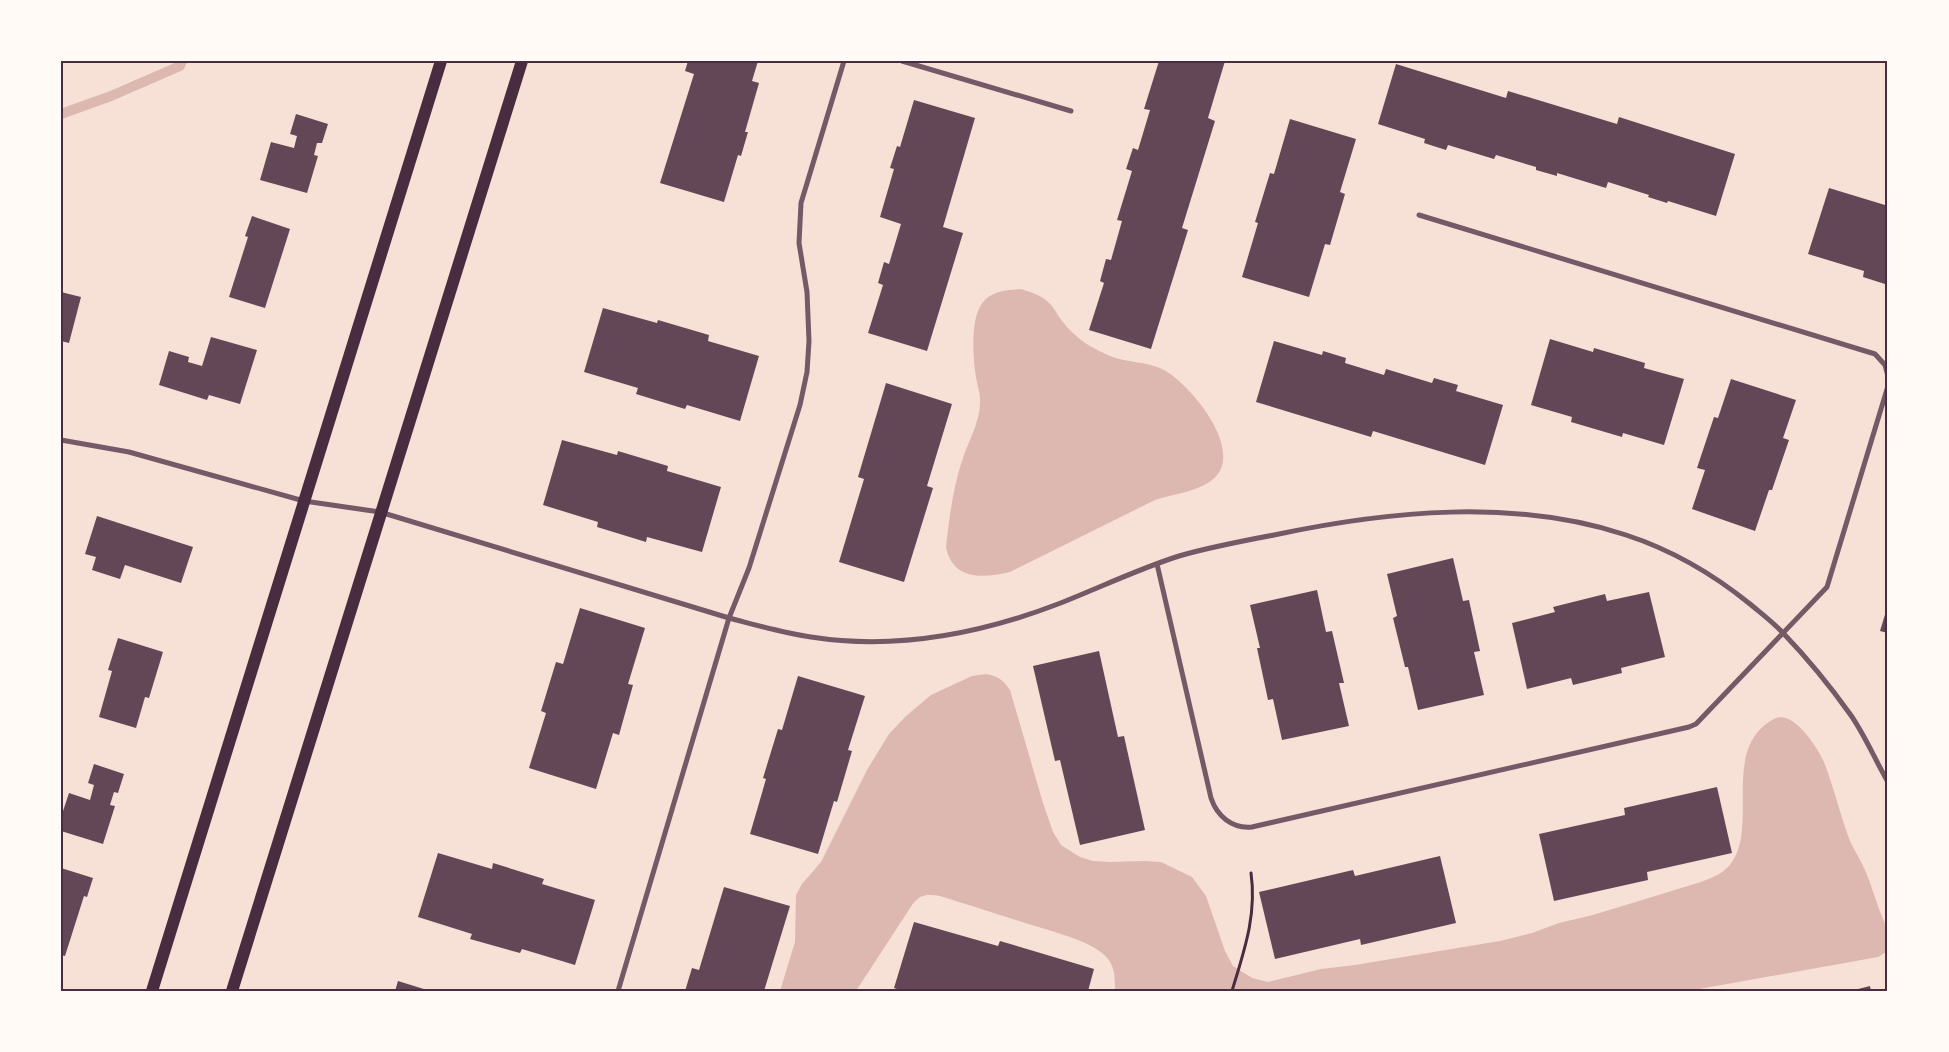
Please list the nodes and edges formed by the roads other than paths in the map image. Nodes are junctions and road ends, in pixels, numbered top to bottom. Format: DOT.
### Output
graph roads {
  1 [pos="441,61"];
  2 [pos="522,61"];
  3 [pos="844,61"];
  4 [pos="902,61"];
  5 [pos="1071,111"];
  6 [pos="1419,215"];
  7 [pos="1888,376"];
  8 [pos="1888,386"];
  9 [pos="61,440"];
  10 [pos="304,501"];
  11 [pos="380,512"];
  12 [pos="1157,564"];
  13 [pos="729,618"];
  14 [pos="1784,633"];
  15 [pos="1888,782"];
  16 [pos="152,991"];
  17 [pos="232,991"];
  18 [pos="618,991"];
  1 -- 10 [label="main road"];
  2 -- 11 [label="main road"];
  3 -- 13 [label="street"];
  4 -- 5 [label="street"];
  6 -- 7 [label="street"];
  8 -- 14 [label="street"];
  9 -- 10 [label="street"];
  10 -- 11 [label="street"];
  10 -- 16 [label="main road"];
  11 -- 13 [label="street"];
  11 -- 17 [label="main road"];
  12 -- 13 [label="street"];
  12 -- 14 [label="street"];
  12 -- 14 [label="street"];
  13 -- 18 [label="street"];
  14 -- 15 [label="street"];
}
